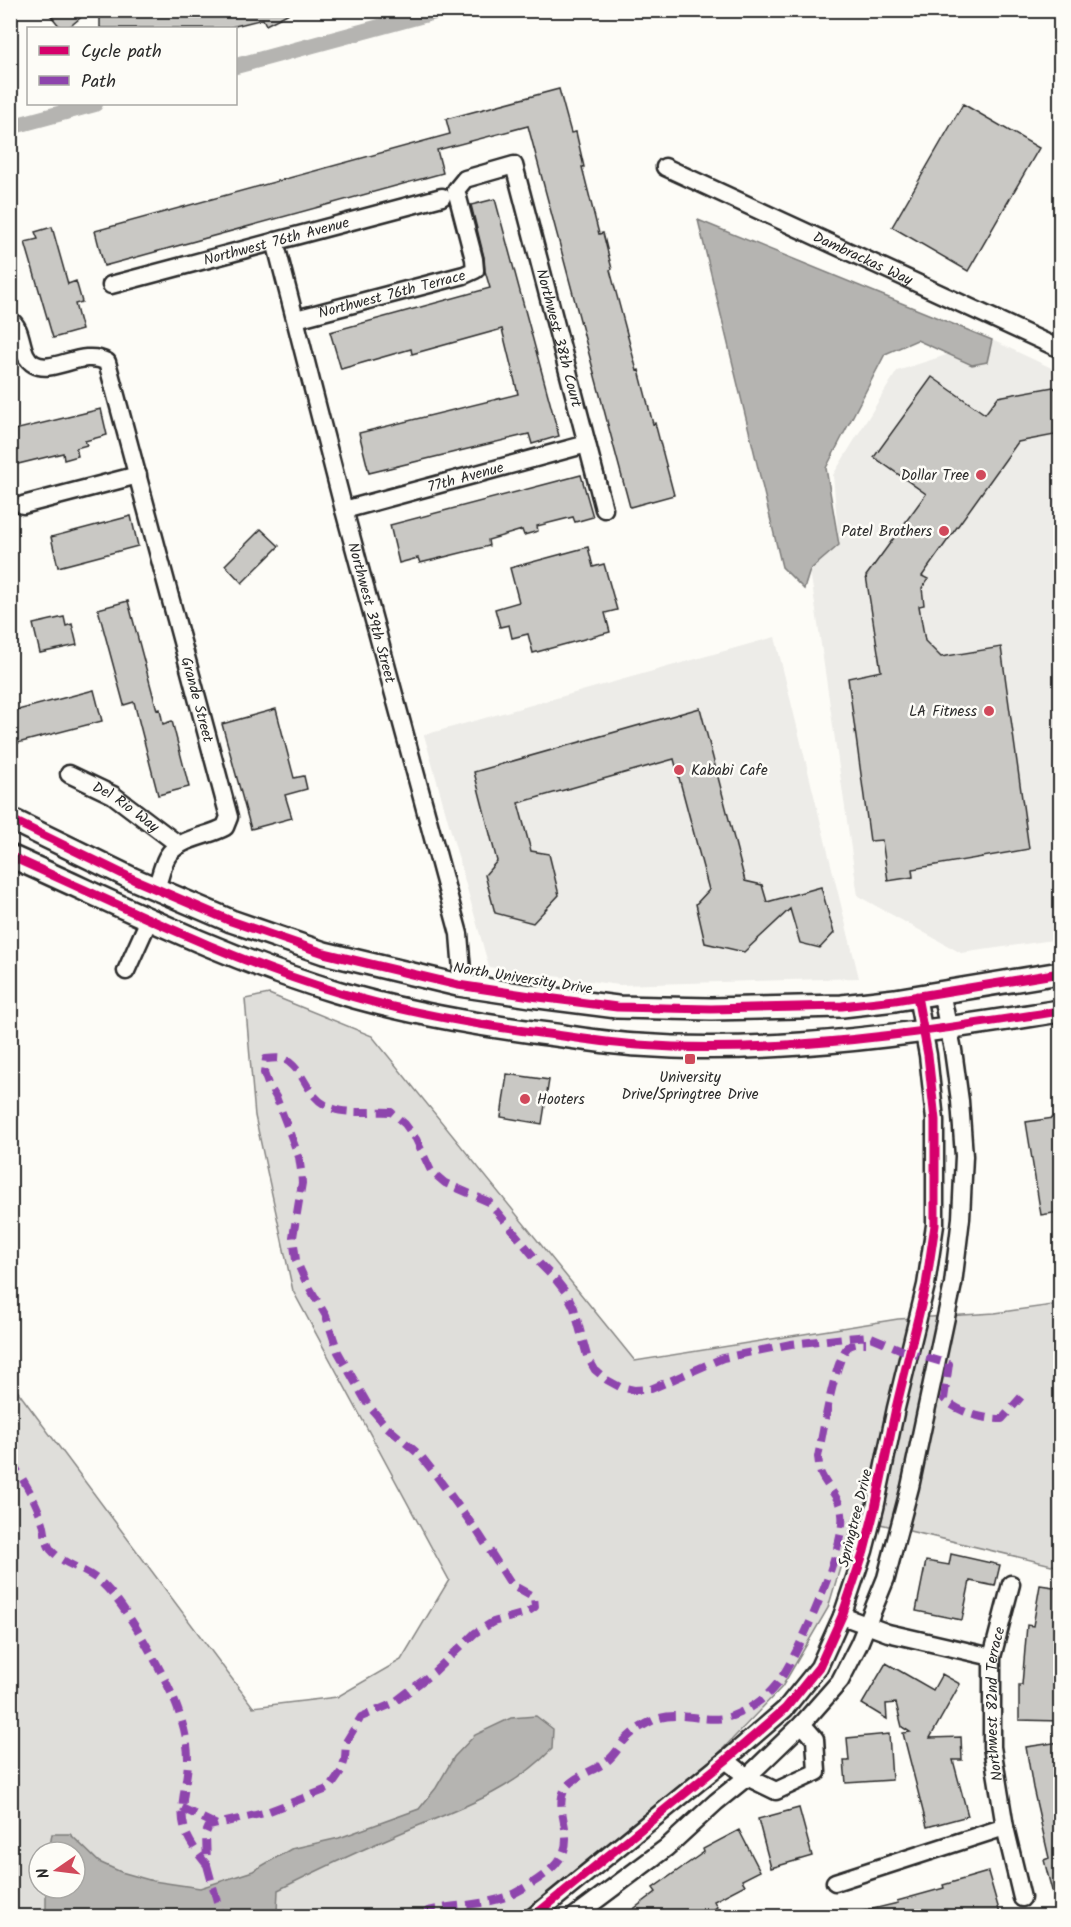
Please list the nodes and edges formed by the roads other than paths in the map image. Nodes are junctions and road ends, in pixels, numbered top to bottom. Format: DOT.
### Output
graph roads {
  1 [pos="514,165"];
  2 [pos="665,167"];
  3 [pos="449,193"];
  4 [pos="275,241"];
  5 [pos="111,285"];
  6 [pos="296,319"];
  7 [pos="11,320"];
  8 [pos="1060,349"];
  9 [pos="587,444"];
  10 [pos="138,475"];
  11 [pos="23,505"];
  12 [pos="604,509"];
  13 [pos="344,510"];
  14 [pos="69,774"];
  15 [pos="10,819"];
  16 [pos="179,845"];
  17 [pos="10,856"];
  18 [pos="148,885"];
  19 [pos="88,891"];
  20 [pos="220,914"];
  21 [pos="155,922"];
  22 [pos="126,971"];
  23 [pos="1060,973"];
  24 [pos="458,985"];
  25 [pos="941,992"];
  26 [pos="917,996"];
  27 [pos="1060,1011"];
  28 [pos="948,1028"];
  29 [pos="924,1032"];
  30 [pos="1011,1584"];
  31 [pos="842,1616"];
  32 [pos="866,1625"];
  33 [pos="992,1657"];
  34 [pos="802,1724"];
  35 [pos="726,1760"];
  36 [pos="747,1777"];
  37 [pos="1005,1827"];
  38 [pos="836,1882"];
  39 [pos="1022,1898"];
  40 [pos="534,1917"];
  41 [pos="575,1917"];
  1 -- 3 [label="street, Northwest 76th Avenue"];
  1 -- 9 [label="street, Northwest 38th Court"];
  2 -- 8 [label="street, Dambrackas Way"];
  3 -- 4 [label="street, Northwest 76th Avenue"];
  3 -- 6 [label="street, Northwest 76th Terrace"];
  4 -- 5 [label="street, Northwest 76th Avenue"];
  4 -- 6 [label="street, Northwest 39th Street"];
  6 -- 13 [label="street, Northwest 39th Street"];
  7 -- 10 [label="street, Grande Street"];
  9 -- 12 [label="street, Northwest 38th Court"];
  9 -- 13 [label="street, 77th Avenue"];
  10 -- 11 [label="street"];
  10 -- 16 [label="street, Grande Street"];
  13 -- 24 [label="street, Northwest 39th Street"];
  14 -- 16 [label="street, Del Rio Way"];
  15 -- 18 [label="main road, North University Drive"];
  16 -- 18 [label="street"];
  17 -- 19 [label="main road"];
  18 -- 19 [label="main road"];
  18 -- 20 [label="main road, North University Drive"];
  19 -- 21 [label="main road"];
  20 -- 21 [label="main road"];
  20 -- 24 [label="main road, North University Drive"];
  21 -- 22 [label="street"];
  21 -- 29 [label="main road"];
  23 -- 25 [label="main road, North University Drive"];
  24 -- 26 [label="main road, North University Drive"];
  25 -- 26 [label="main road, North University Drive"];
  25 -- 28 [label="street"];
  26 -- 29 [label="street, Springtree Drive"];
  27 -- 28 [label="main road"];
  28 -- 29 [label="main road"];
  28 -- 32 [label="street"];
  29 -- 31 [label="street, Springtree Drive"];
  30 -- 33 [label="street, Northwest 82nd Terrace"];
  31 -- 32 [label="street"];
  31 -- 35 [label="street, Springtree Drive"];
  32 -- 33 [label="street"];
  32 -- 34 [label="street"];
  33 -- 37 [label="street, Northwest 82nd Terrace"];
  34 -- 36 [label="street"];
  34 -- 36 [label="street"];
  35 -- 36 [label="street"];
  35 -- 40 [label="street, Springtree Drive"];
  36 -- 41 [label="street"];
  37 -- 38 [label="street"];
  37 -- 39 [label="street, Northwest 82nd Terrace"];
}
